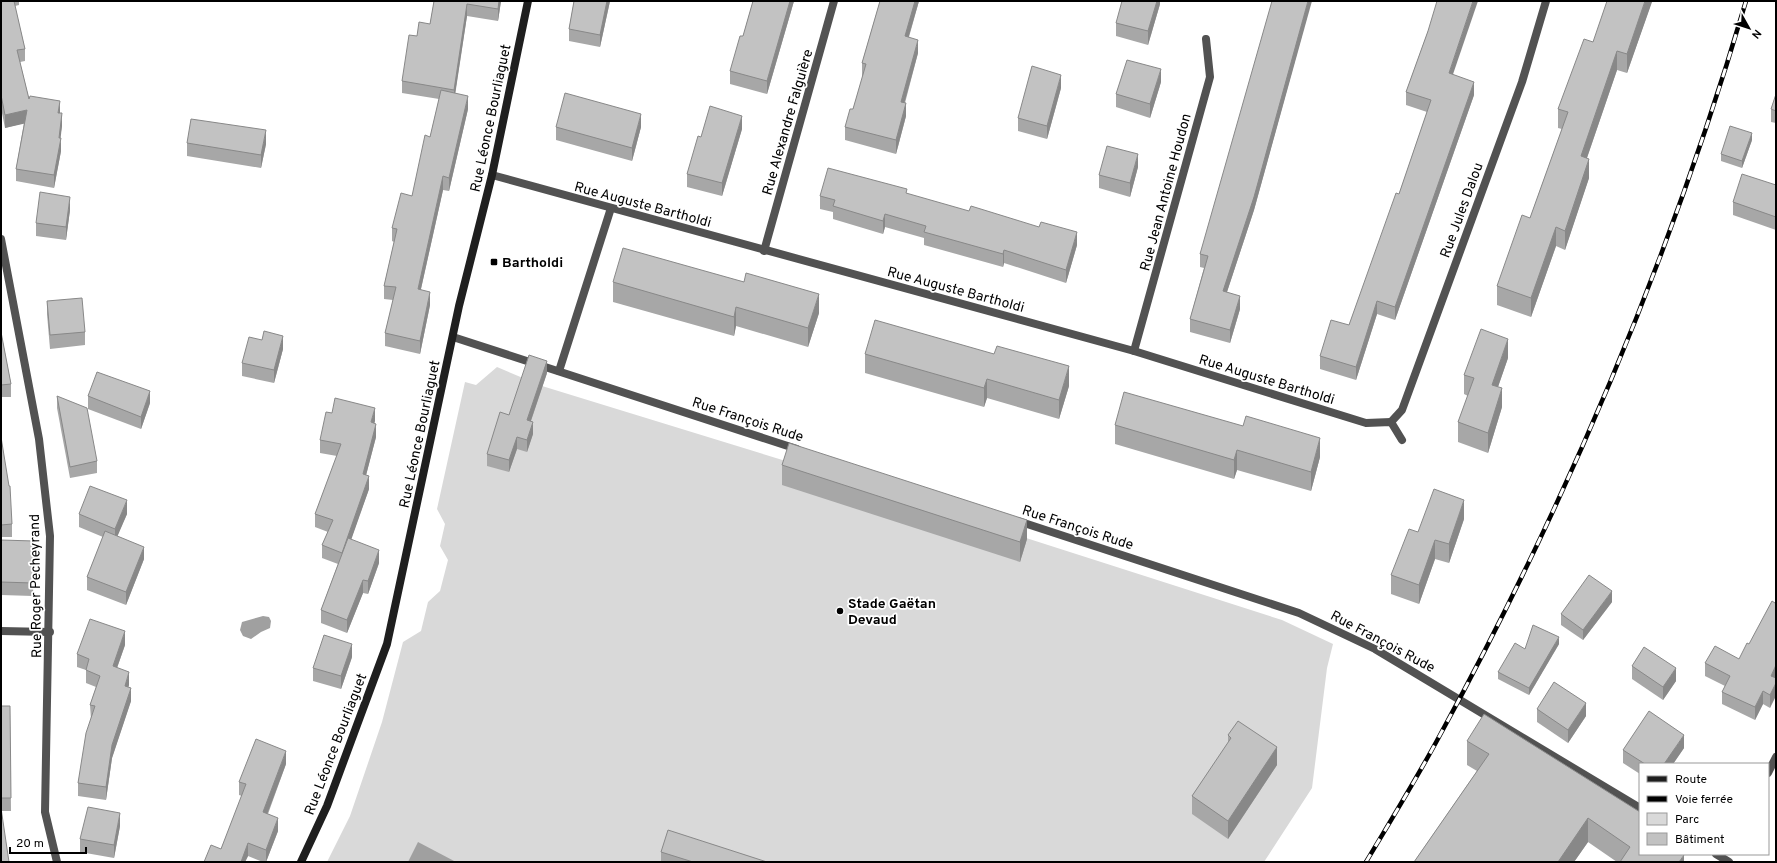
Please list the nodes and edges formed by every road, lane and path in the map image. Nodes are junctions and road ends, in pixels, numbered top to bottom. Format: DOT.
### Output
graph roads {
  1 [pos="528,1"];
  2 [pos="834,1"];
  3 [pos="1546,1"];
  4 [pos="1206,39"];
  5 [pos="492,175"];
  6 [pos="611,208"];
  7 [pos="1,239"];
  8 [pos="764,251"];
  9 [pos="453,337"];
  10 [pos="1134,351"];
  11 [pos="559,371"];
  12 [pos="1391,422"];
  13 [pos="1402,440"];
  14 [pos="802,451"];
  15 [pos="1013,519"];
  16 [pos="1,630"];
  17 [pos="50,632"];
  18 [pos="1776,757"];
  19 [pos="1769,771"];
  20 [pos="1639,807"];
  21 [pos="57,862"];
  22 [pos="301,862"];
  1 -- 5 [label="main road, Rue Léonce Bourliaguet"];
  2 -- 8 [label="street, Rue Alexandre Falguière"];
  3 -- 12 [label="street, Rue Jules Dalou"];
  4 -- 10 [label="street, Rue Jean Antoine Houdon"];
  5 -- 6 [label="street, Rue Auguste Bartholdi"];
  5 -- 9 [label="main road, Rue Léonce Bourliaguet"];
  6 -- 8 [label="street, Rue Auguste Bartholdi"];
  6 -- 11 [label="street"];
  7 -- 17 [label="street, Rue Roger Pecheyrand"];
  8 -- 10 [label="street, Rue Auguste Bartholdi"];
  9 -- 11 [label="street, Rue François Rude"];
  9 -- 22 [label="main road, Rue Léonce Bourliaguet"];
  10 -- 12 [label="street, Rue Auguste Bartholdi"];
  11 -- 14 [label="street, Rue François Rude"];
  12 -- 13 [label="street"];
  15 -- 20 [label="street, Rue François Rude"];
  16 -- 17 [label="street"];
  17 -- 21 [label="street, Rue Roger Pecheyrand"];
  18 -- 19 [label="street"];
}
